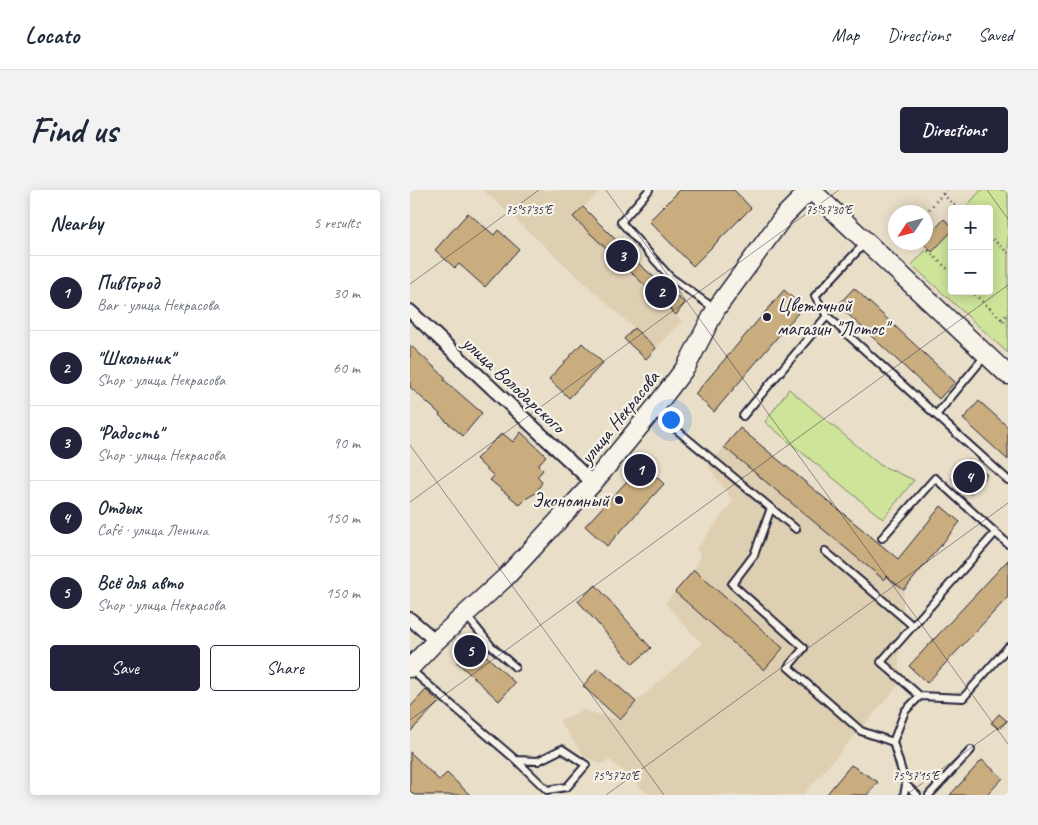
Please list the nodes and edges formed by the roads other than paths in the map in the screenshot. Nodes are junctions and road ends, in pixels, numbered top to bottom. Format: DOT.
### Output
graph roads {
  1 [pos="648,190"];
  2 [pos="810,190"];
  3 [pos="866,242"];
  4 [pos="716,309"];
  5 [pos="410,312"];
  6 [pos="827,316"];
  7 [pos="986,355"];
  8 [pos="1008,375"];
  9 [pos="653,410"];
  10 [pos="936,415"];
  11 [pos="743,416"];
  12 [pos="1008,480"];
  13 [pos="593,483"];
  14 [pos="771,508"];
  15 [pos="796,529"];
  16 [pos="995,533"];
  17 [pos="882,538"];
  18 [pos="1008,544"];
  19 [pos="825,551"];
  20 [pos="466,614"];
  21 [pos="410,619"];
  22 [pos="913,626"];
  23 [pos="436,641"];
  24 [pos="1008,647"];
  25 [pos="515,667"];
  26 [pos="410,669"];
  27 [pos="920,696"];
  28 [pos="893,742"];
  29 [pos="971,750"];
  30 [pos="516,760"];
  31 [pos="906,785"];
  32 [pos="904,795"];
  33 [pos="917,795"];
  34 [pos="929,795"];
  1 -- 4 [label="lane"];
  2 -- 3 [label="street"];
  2 -- 4 [label="street, улица Некрасова"];
  3 -- 6 [label="lane"];
  3 -- 7 [label="street"];
  4 -- 9 [label="street, улица Некрасова"];
  5 -- 13 [label="street, улица Володарского"];
  6 -- 10 [label="lane"];
  6 -- 11 [label="lane"];
  7 -- 8 [label="street"];
  7 -- 10 [label="lane"];
  9 -- 13 [label="street, улица Некрасова"];
  9 -- 14 [label="lane"];
  10 -- 12 [label="lane"];
  13 -- 20 [label="street, улица Некрасова"];
  14 -- 15 [label="lane"];
  14 -- 28 [label="lane"];
  16 -- 17 [label="lane"];
  16 -- 18 [label="lane"];
  16 -- 22 [label="lane"];
  19 -- 22 [label="lane"];
  20 -- 23 [label="street, улица Некрасова"];
  20 -- 25 [label="lane"];
  21 -- 23 [label="street"];
  22 -- 27 [label="lane"];
  23 -- 26 [label="street, улица Некрасова"];
  24 -- 27 [label="lane"];
  26 -- 30 [label="lane"];
  27 -- 28 [label="lane"];
  28 -- 31 [label="lane"];
  29 -- 34 [label="lane"];
  30 -- 30 [label="lane"];
  31 -- 32 [label="lane"];
  31 -- 33 [label="lane"];
}
